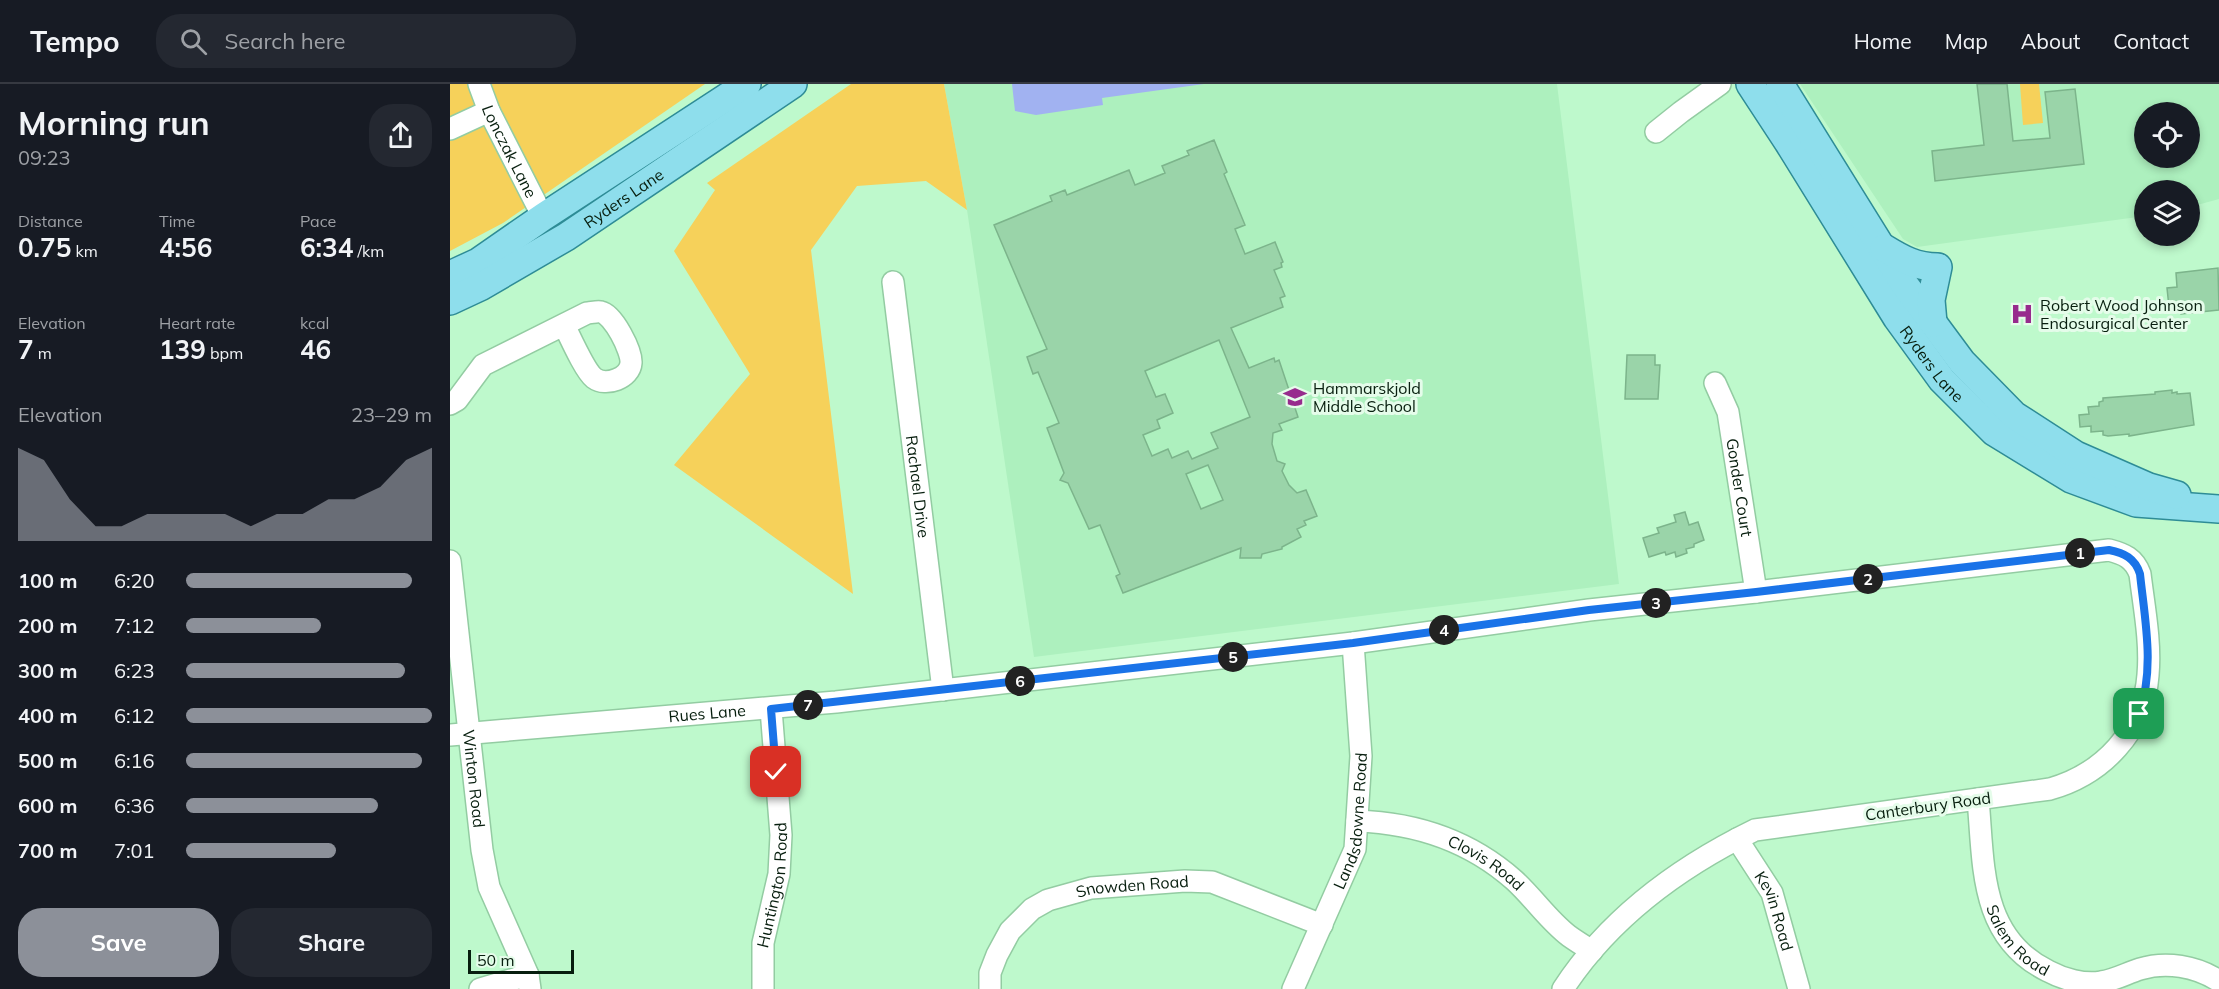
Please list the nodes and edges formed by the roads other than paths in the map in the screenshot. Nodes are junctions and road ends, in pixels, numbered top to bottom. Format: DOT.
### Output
graph roads {
  1 [pos="479,84"];
  2 [pos="747,84"];
  3 [pos="792,84"];
  4 [pos="1720,84"];
  5 [pos="1750,84"];
  6 [pos="1780,84"];
  7 [pos="489,111"];
  8 [pos="450,129"];
  9 [pos="1656,132"];
  10 [pos="543,217"];
  11 [pos="1882,247"];
  12 [pos="450,275"];
  13 [pos="893,282"];
  14 [pos="450,301"];
  15 [pos="1933,323"];
  16 [pos="564,325"];
  17 [pos="1716,383"];
  18 [pos="450,404"];
  19 [pos="2219,509"];
  20 [pos="2109,550"];
  21 [pos="450,561"];
  22 [pos="1756,592"];
  23 [pos="1353,643"];
  24 [pos="943,690"];
  25 [pos="771,709"];
  26 [pos="460,734"];
  27 [pos="1978,799"];
  28 [pos="1358,821"];
  29 [pos="1737,839"];
  30 [pos="1322,925"];
  31 [pos="1592,951"];
  32 [pos="2219,981"];
  33 [pos="529,982"];
  34 [pos="480,989"];
  35 [pos="763,989"];
  36 [pos="990,989"];
  37 [pos="1293,989"];
  38 [pos="1563,989"];
  39 [pos="1799,989"];
  1 -- 7 [label="street, Lonczak Lane"];
  2 -- 10 [label="main road, Ryders Lane"];
  3 -- 14 [label="main road, Ryders Lane"];
  4 -- 9 [label="street"];
  5 -- 19 [label="main road, Ryders Lane"];
  6 -- 11 [label="main road, Ryders Lane"];
  7 -- 8 [label="street"];
  7 -- 10 [label="street, Lonczak Lane"];
  10 -- 12 [label="main road, Ryders Lane"];
  11 -- 15 [label="main road, Ryders Lane"];
  11 -- 15 [label="main road"];
  13 -- 24 [label="street, Rachael Drive"];
  15 -- 19 [label="main road, Ryders Lane"];
  16 -- 18 [label="street"];
  17 -- 22 [label="street, Gonder Court"];
  20 -- 22 [label="street, Rues Lane"];
  20 -- 27 [label="street, Canterbury Road"];
  21 -- 26 [label="street, Winton Road"];
  22 -- 23 [label="street, Rues Lane"];
  23 -- 24 [label="street, Rues Lane"];
  23 -- 28 [label="street, Landsdowne Road"];
  24 -- 25 [label="street, Rues Lane"];
  25 -- 26 [label="street, Rues Lane"];
  25 -- 35 [label="street, Huntington Road"];
  26 -- 33 [label="street, Winton Road"];
  27 -- 29 [label="street, Canterbury Road"];
  27 -- 32 [label="street, Salem Road"];
  28 -- 30 [label="street, Landsdowne Road"];
  28 -- 31 [label="street, Clovis Road"];
  29 -- 31 [label="street, Canterbury Road"];
  29 -- 39 [label="street, Kevin Road"];
  30 -- 36 [label="street, Snowden Road"];
  30 -- 37 [label="street, Landsdowne Road"];
  31 -- 38 [label="street, Canterbury Road"];
  33 -- 34 [label="street"];
}
